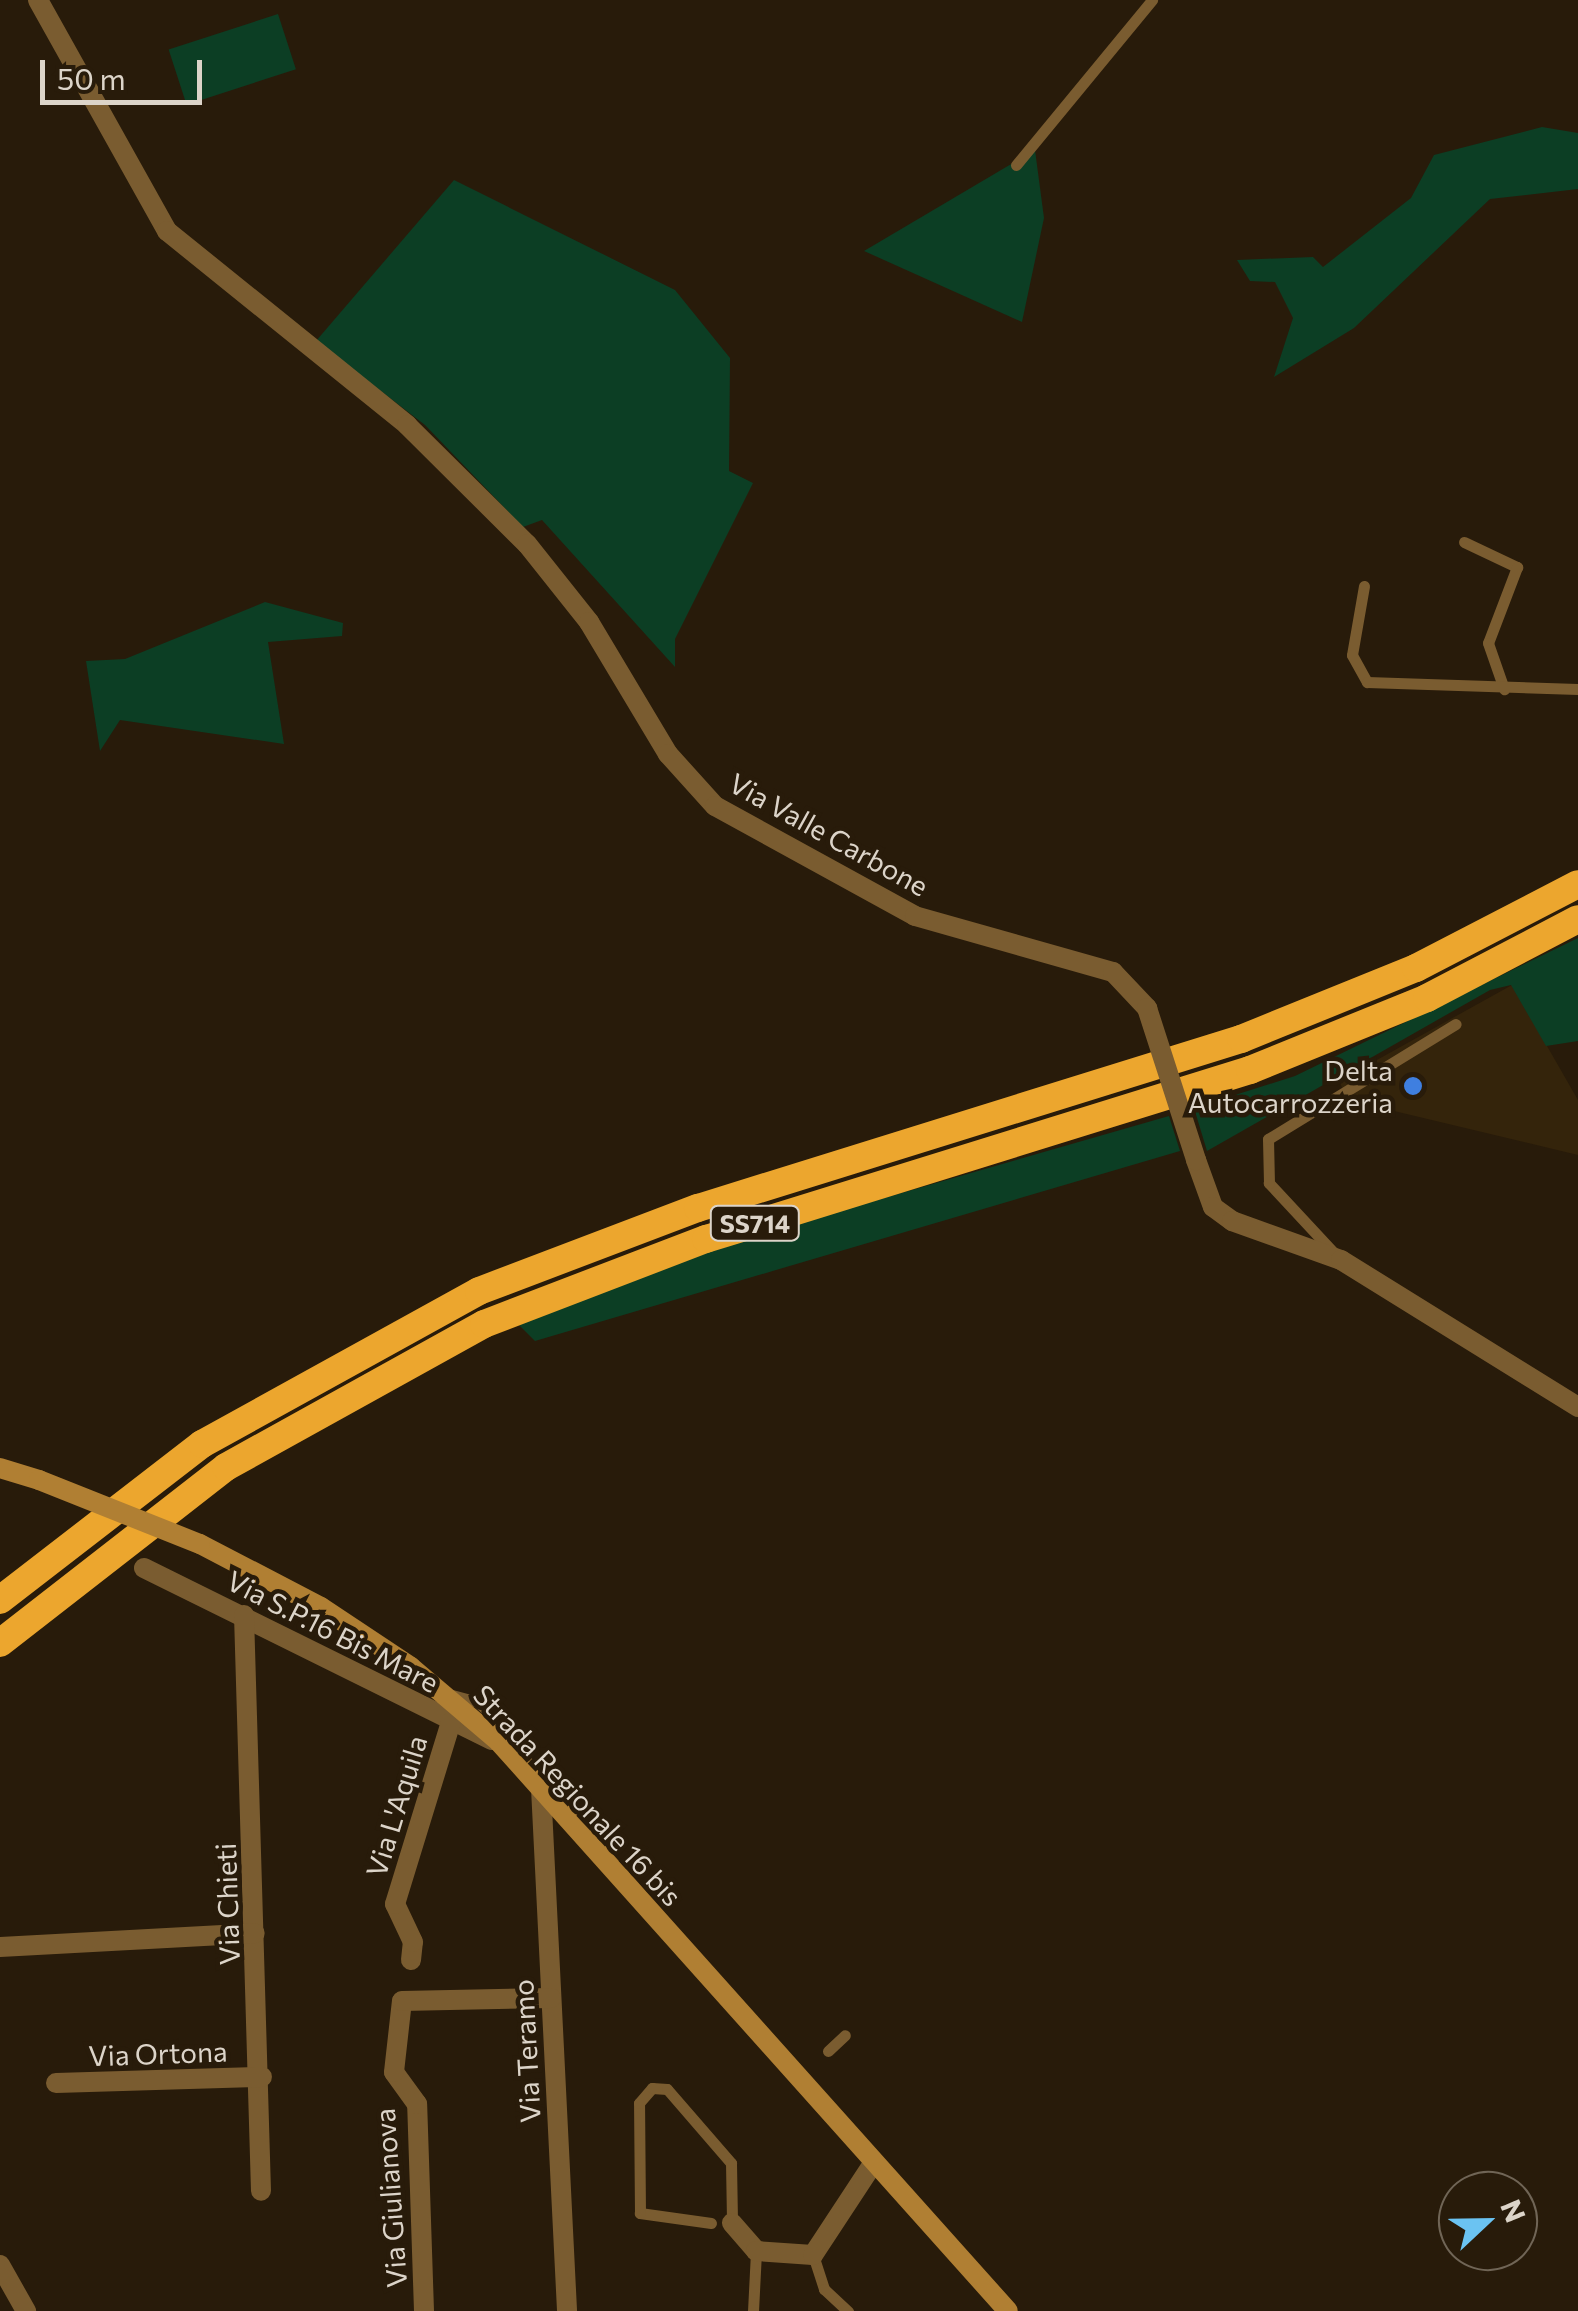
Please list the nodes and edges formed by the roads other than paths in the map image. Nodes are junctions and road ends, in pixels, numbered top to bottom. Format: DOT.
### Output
graph roads {
  1 [pos="38,0"];
  2 [pos="1152,0"];
  3 [pos="1016,165"];
  4 [pos="1464,542"];
  5 [pos="1364,586"];
  6 [pos="1504,689"];
  7 [pos="1578,689"];
  8 [pos="1567,890"];
  9 [pos="1574,920"];
  10 [pos="1456,1024"];
  11 [pos="1340,1260"];
  12 [pos="1578,1407"];
  13 [pos="0,1468"];
  14 [pos="144,1568"];
  15 [pos="0,1600"];
  16 [pos="244,1616"];
  17 [pos="0,1642"];
  18 [pos="440,1692"];
  19 [pos="451,1722"];
  20 [pos="498,1742"];
  21 [pos="539,1786"];
  22 [pos="255,1933"];
  23 [pos="0,1948"];
  24 [pos="411,1960"];
  25 [pos="551,1998"];
  26 [pos="846,2035"];
  27 [pos="828,2051"];
  28 [pos="262,2077"];
  29 [pos="56,2083"];
  30 [pos="874,2162"];
  31 [pos="261,2190"];
  32 [pos="722,2223"];
  33 [pos="756,2251"];
  34 [pos="813,2255"];
  35 [pos="0,2265"];
  36 [pos="1006,2310"];
  37 [pos="26,2311"];
  38 [pos="424,2311"];
  39 [pos="567,2311"];
  40 [pos="753,2311"];
  41 [pos="848,2311"];
  1 -- 11 [label="street, Via Valle Carbone, bridge"];
  2 -- 3 [label="lane"];
  4 -- 6 [label="lane"];
  5 -- 6 [label="lane"];
  6 -- 7 [label="lane"];
  8 -- 15 [label="highway, SS714"];
  9 -- 17 [label="highway, SS714"];
  10 -- 11 [label="lane"];
  11 -- 12 [label="street, Via Valle Carbone"];
  13 -- 18 [label="main road, Strada Regionale 16 bis, bridge"];
  14 -- 16 [label="street, Via S.P.16 Bis Mare"];
  16 -- 19 [label="street, Via S.P.16 Bis Mare"];
  16 -- 22 [label="street, Via Chieti"];
  18 -- 20 [label="main road, Strada Regionale 16 bis"];
  18 -- 21 [label="lane"];
  19 -- 20 [label="street, Via S.P.16 Bis Mare"];
  19 -- 24 [label="street, Via L'Aquila"];
  20 -- 21 [label="main road, Strada Regionale 16 bis"];
  21 -- 25 [label="street, Via Teramo"];
  21 -- 30 [label="main road, Strada Regionale 16 bis"];
  22 -- 23 [label="street"];
  22 -- 28 [label="street, Via Chieti"];
  25 -- 38 [label="street, Via Giulianova"];
  25 -- 39 [label="street, Via Teramo"];
  26 -- 27 [label="lane"];
  28 -- 29 [label="street, Via Ortona"];
  28 -- 31 [label="street, Via Chieti"];
  30 -- 34 [label="street"];
  30 -- 36 [label="main road, Strada Regionale 16 bis"];
  32 -- 32 [label="lane"];
  32 -- 33 [label="street"];
  33 -- 34 [label="street"];
  33 -- 40 [label="lane"];
  34 -- 41 [label="lane"];
  35 -- 37 [label="street"];
}
